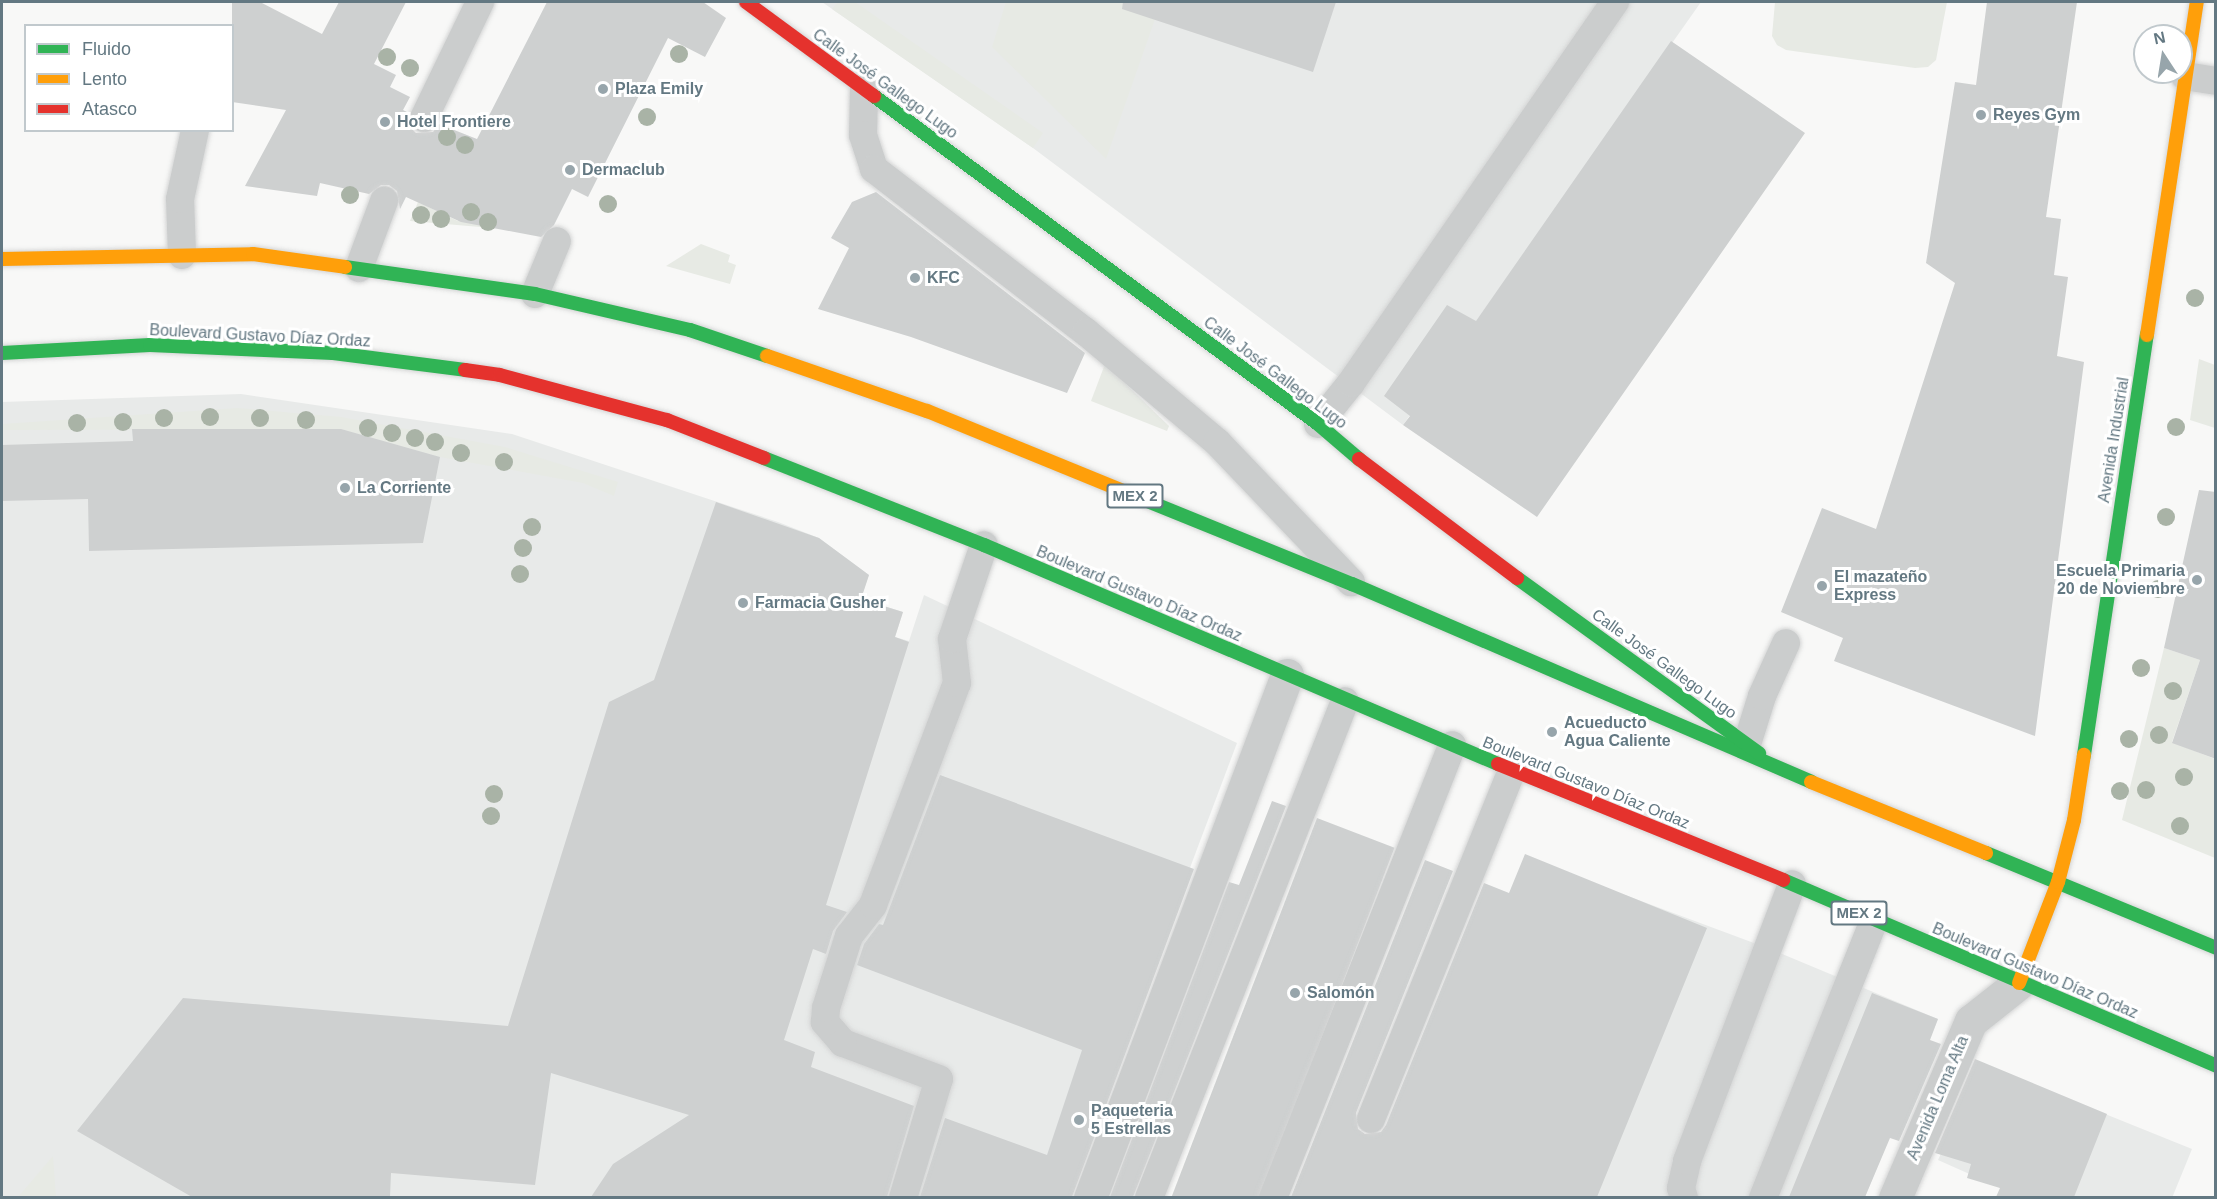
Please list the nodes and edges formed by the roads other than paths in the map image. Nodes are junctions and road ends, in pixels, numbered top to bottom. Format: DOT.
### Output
graph roads {
  1 [pos="480,2"];
  2 [pos="746,2"];
  3 [pos="1616,2"];
  4 [pos="2197,2"];
  5 [pos="2193,27"];
  6 [pos="2193,77"];
  7 [pos="2216,81"];
  8 [pos="2184,84"];
  9 [pos="864,89"];
  10 [pos="424,118"];
  11 [pos="195,132"];
  12 [pos="384,201"];
  13 [pos="557,241"];
  14 [pos="182,255"];
  15 [pos="2,259"];
  16 [pos="359,268"];
  17 [pos="535,294"];
  18 [pos="2,353"];
  19 [pos="1318,424"];
  20 [pos="984,545"];
  21 [pos="1352,584"];
  22 [pos="1786,643"];
  23 [pos="1287,675"];
  24 [pos="1345,701"];
  25 [pos="1747,744"];
  26 [pos="1452,745"];
  27 [pos="1512,770"];
  28 [pos="1785,771"];
  29 [pos="2058,882"];
  30 [pos="1792,885"];
  31 [pos="1874,920"];
  32 [pos="2216,948"];
  33 [pos="2019,982"];
  34 [pos="2216,1066"];
  35 [pos="1371,1119"];
  36 [pos="903,1197"];
  37 [pos="1090,1197"];
  38 [pos="1149,1197"];
  39 [pos="1273,1197"];
  40 [pos="1684,1197"];
  41 [pos="1762,1197"];
  42 [pos="1895,1197"];
  1 -- 10 [label="lane"];
  2 -- 9 [label="main road, Calle José Gallego Lugo"];
  3 -- 19 [label="lane"];
  4 -- 5 [label="main road, Avenida Industrial"];
  6 -- 7 [label="lane"];
  8 -- 29 [label="main road, Avenida Industrial"];
  9 -- 19 [label="main road, Calle José Gallego Lugo"];
  9 -- 21 [label="lane"];
  11 -- 14 [label="lane"];
  12 -- 16 [label="lane"];
  13 -- 17 [label="lane"];
  14 -- 15 [label="main road, MEX 2"];
  14 -- 16 [label="main road, MEX 2"];
  16 -- 17 [label="main road, MEX 2"];
  17 -- 21 [label="main road, MEX 2"];
  18 -- 20 [label="main road, Boulevard Gustavo Díaz Ordaz / MEX 2"];
  19 -- 25 [label="main road, Calle José Gallego Lugo"];
  20 -- 23 [label="main road, Boulevard Gustavo Díaz Ordaz / MEX 2"];
  20 -- 36 [label="lane"];
  21 -- 28 [label="main road, MEX 2"];
  22 -- 25 [label="lane"];
  23 -- 24 [label="main road, Boulevard Gustavo Díaz Ordaz / MEX 2"];
  23 -- 37 [label="street"];
  24 -- 26 [label="main road, Boulevard Gustavo Díaz Ordaz / MEX 2"];
  24 -- 38 [label="lane"];
  25 -- 28 [label="main road, Calle José Gallego Lugo"];
  26 -- 27 [label="main road, Boulevard Gustavo Díaz Ordaz / MEX 2"];
  26 -- 39 [label="lane"];
  27 -- 30 [label="main road, Boulevard Gustavo Díaz Ordaz / MEX 2"];
  27 -- 35 [label="lane"];
  28 -- 29 [label="main road, MEX 2"];
  29 -- 32 [label="main road, MEX 2"];
  29 -- 33 [label="main road, Avenida Industrial"];
  30 -- 31 [label="main road, Boulevard Gustavo Díaz Ordaz / MEX 2"];
  30 -- 40 [label="lane"];
  31 -- 33 [label="main road, Boulevard Gustavo Díaz Ordaz / MEX 2"];
  31 -- 41 [label="lane"];
  33 -- 34 [label="main road, Boulevard Gustavo Díaz Ordaz / MEX 2"];
  33 -- 42 [label="street, Avenida Loma Alta"];
}
